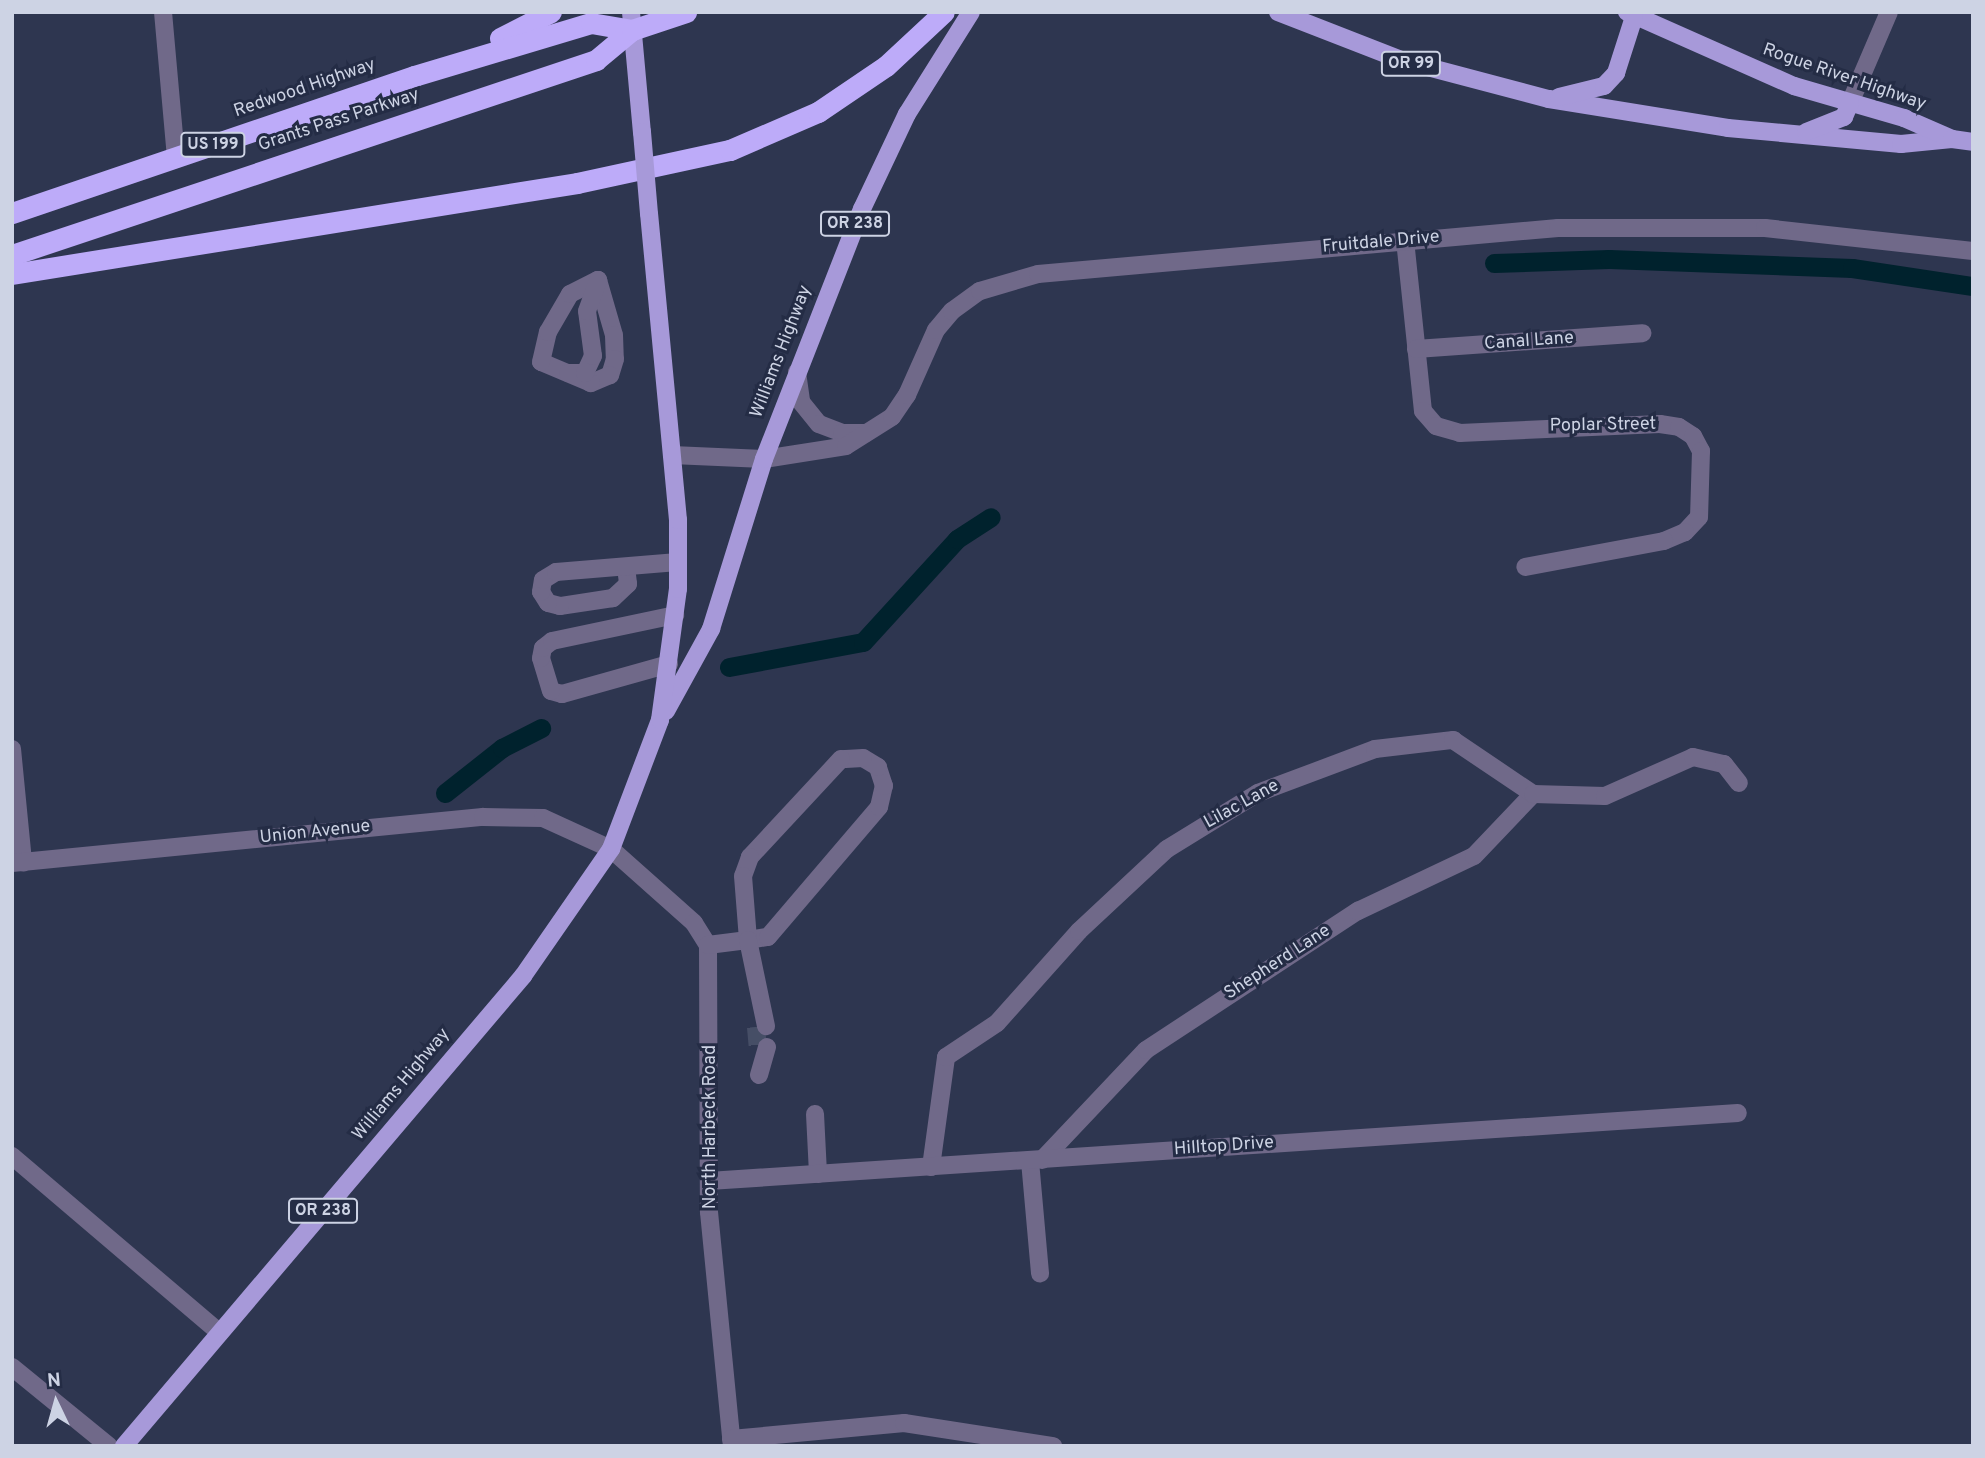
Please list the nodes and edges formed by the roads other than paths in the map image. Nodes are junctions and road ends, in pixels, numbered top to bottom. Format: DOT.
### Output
graph roads {
  1 [pos="163,12"];
  2 [pos="551,12"];
  3 [pos="685,12"];
  4 [pos="944,12"];
  5 [pos="971,12"];
  6 [pos="1278,12"];
  7 [pos="1889,12"];
  8 [pos="1631,15"];
  9 [pos="632,21"];
  10 [pos="414,76"];
  11 [pos="1549,99"];
  12 [pos="1850,103"];
  13 [pos="1801,134"];
  14 [pos="1952,139"];
  15 [pos="1973,142"];
  16 [pos="176,157"];
  17 [pos="12,213"];
  18 [pos="1405,240"];
  19 [pos="1973,251"];
  20 [pos="12,255"];
  21 [pos="12,274"];
  22 [pos="598,280"];
  23 [pos="1642,333"];
  24 [pos="1416,349"];
  25 [pos="797,368"];
  26 [pos="866,433"];
  27 [pos="672,455"];
  28 [pos="764,459"];
  29 [pos="678,562"];
  30 [pos="626,566"];
  31 [pos="1525,567"];
  32 [pos="675,615"];
  33 [pos="669,664"];
  34 [pos="660,720"];
  35 [pos="12,749"];
  36 [pos="1739,783"];
  37 [pos="1533,794"];
  38 [pos="611,849"];
  39 [pos="18,862"];
  40 [pos="748,940"];
  41 [pos="708,945"];
  42 [pos="761,1026"];
  43 [pos="763,1048"];
  44 [pos="759,1075"];
  45 [pos="1738,1113"];
  46 [pos="815,1114"];
  47 [pos="12,1156"];
  48 [pos="1036,1161"];
  49 [pos="931,1167"];
  50 [pos="818,1174"];
  51 [pos="709,1181"];
  52 [pos="1040,1274"];
  53 [pos="220,1333"];
  54 [pos="12,1367"];
  55 [pos="732,1442"];
  56 [pos="109,1446"];
  57 [pos="124,1446"];
  58 [pos="1053,1446"];
  1 -- 16 [label="street"];
  2 -- 10 [label="highway"];
  3 -- 9 [label="highway, Grants Pass Parkway / US 199"];
  4 -- 21 [label="highway"];
  5 -- 25 [label="main road, Williams Highway / OR 238"];
  6 -- 11 [label="main road, OR 99"];
  7 -- 12 [label="street"];
  8 -- 11 [label="main road"];
  8 -- 12 [label="main road, Rogue River Highway / OR 99"];
  9 -- 10 [label="highway, Grants Pass Parkway / US 199"];
  9 -- 20 [label="highway, Grants Pass Parkway / US 199"];
  9 -- 27 [label="main road, Williams Highway / OR 238, bridge"];
  10 -- 16 [label="highway, Redwood Highway / US 199"];
  11 -- 13 [label="main road, OR 99"];
  12 -- 13 [label="main road"];
  12 -- 14 [label="main road, Rogue River Highway / OR 99"];
  13 -- 14 [label="main road, OR 99"];
  14 -- 15 [label="main road, Rogue River Highway / OR 99"];
  16 -- 17 [label="highway, Redwood Highway / US 199"];
  18 -- 19 [label="street, Fruitdale Drive"];
  18 -- 24 [label="street, Poplar Street"];
  18 -- 26 [label="street, Fruitdale Drive"];
  22 -- 22 [label="street"];
  23 -- 24 [label="street, Canal Lane"];
  24 -- 31 [label="street, Poplar Street"];
  25 -- 26 [label="street"];
  25 -- 28 [label="main road, Williams Highway / OR 238"];
  26 -- 28 [label="street, Fruitdale Drive"];
  27 -- 28 [label="street, Fruitdale Drive"];
  27 -- 29 [label="main road, Williams Highway / OR 238"];
  28 -- 34 [label="main road, Williams Highway / OR 238"];
  29 -- 30 [label="street"];
  29 -- 32 [label="main road, Williams Highway / OR 238"];
  32 -- 33 [label="main road, Williams Highway / OR 238"];
  32 -- 33 [label="street"];
  33 -- 34 [label="main road, Williams Highway / OR 238"];
  34 -- 38 [label="main road, Williams Highway / OR 238"];
  35 -- 39 [label="street"];
  36 -- 37 [label="street"];
  37 -- 48 [label="street, Shepherd Lane"];
  37 -- 49 [label="street, Lilac Lane"];
  38 -- 39 [label="street, Union Avenue"];
  38 -- 41 [label="street"];
  38 -- 53 [label="main road, Williams Highway / OR 238"];
  40 -- 40 [label="street"];
  40 -- 41 [label="street"];
  40 -- 42 [label="street"];
  41 -- 51 [label="street, North Harbeck Road"];
  43 -- 44 [label="street"];
  45 -- 48 [label="street, Hilltop Drive"];
  46 -- 50 [label="street"];
  47 -- 53 [label="street"];
  48 -- 49 [label="street, Hilltop Drive"];
  48 -- 52 [label="street"];
  49 -- 50 [label="street, Hilltop Drive"];
  50 -- 51 [label="street, Hilltop Drive"];
  51 -- 55 [label="street, North Harbeck Road"];
  53 -- 57 [label="main road, Williams Highway / OR 238"];
  54 -- 56 [label="street"];
  55 -- 58 [label="street"];
}
